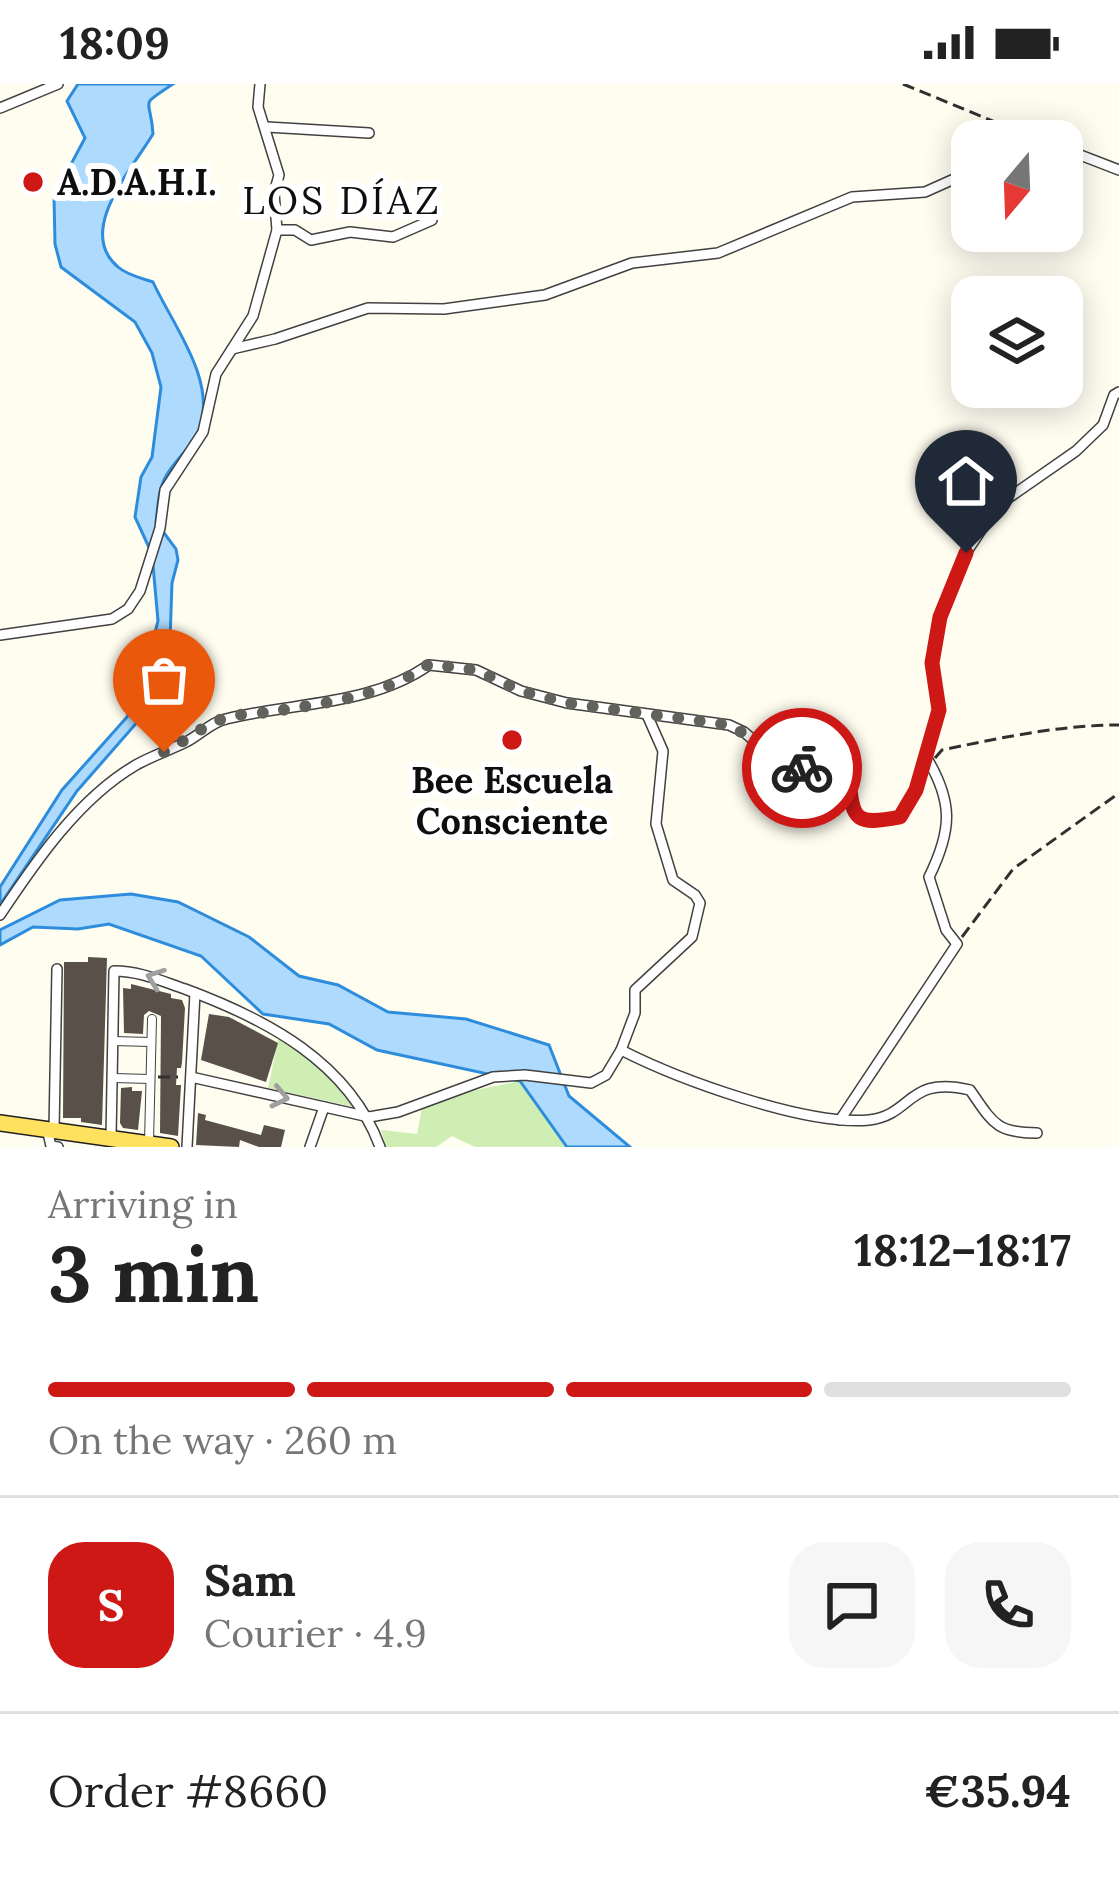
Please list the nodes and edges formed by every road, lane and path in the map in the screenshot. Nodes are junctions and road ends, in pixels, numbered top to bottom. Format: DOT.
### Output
graph roads {
  1 [pos="260,84"];
  2 [pos="903,84"];
  3 [pos="55,85"];
  4 [pos="0,108"];
  5 [pos="992,120"];
  6 [pos="267,127"];
  7 [pos="369,133"];
  8 [pos="1083,156"];
  9 [pos="1119,170"];
  10 [pos="951,181"];
  11 [pos="432,220"];
  12 [pos="277,230"];
  13 [pos="232,349"];
  14 [pos="1119,392"];
  15 [pos="0,635"];
  16 [pos="647,717"];
  17 [pos="1119,725"];
  18 [pos="928,760"];
  19 [pos="1119,793"];
  20 [pos="0,915"];
  21 [pos="957,944"];
  22 [pos="57,969"];
  23 [pos="195,993"];
  24 [pos="152,1018"];
  25 [pos="113,1041"];
  26 [pos="151,1042"];
  27 [pos="620,1050"];
  28 [pos="189,1077"];
  29 [pos="112,1078"];
  30 [pos="150,1078"];
  31 [pos="324,1107"];
  32 [pos="369,1117"];
  33 [pos="840,1120"];
  34 [pos="0,1123"];
  35 [pos="1037,1133"];
  36 [pos="53,1136"];
  37 [pos="111,1138"];
  38 [pos="149,1144"];
  39 [pos="171,1147"];
  40 [pos="187,1147"];
  41 [pos="310,1147"];
  42 [pos="380,1147"];
  1 -- 6 [label="street"];
  2 -- 5 [label="path"];
  3 -- 4 [label="street"];
  6 -- 7 [label="street"];
  6 -- 12 [label="street"];
  8 -- 9 [label="street"];
  10 -- 13 [label="street"];
  11 -- 12 [label="street"];
  12 -- 13 [label="street"];
  13 -- 15 [label="street"];
  14 -- 18 [label="street"];
  16 -- 18 [label="street"];
  16 -- 20 [label="street"];
  16 -- 27 [label="street"];
  17 -- 18 [label="path"];
  18 -- 21 [label="street"];
  19 -- 21 [label="path"];
  21 -- 33 [label="street"];
  22 -- 36 [label="street"];
  23 -- 25 [label="street, one-way"];
  23 -- 28 [label="street"];
  23 -- 32 [label="street"];
  24 -- 26 [label="street"];
  25 -- 26 [label="street"];
  25 -- 29 [label="street"];
  26 -- 30 [label="street"];
  27 -- 32 [label="street"];
  27 -- 33 [label="street"];
  28 -- 30 [label="path"];
  28 -- 31 [label="street, one-way"];
  28 -- 40 [label="street"];
  29 -- 30 [label="street"];
  29 -- 37 [label="street"];
  30 -- 38 [label="street"];
  31 -- 32 [label="street"];
  31 -- 41 [label="street"];
  32 -- 42 [label="street"];
  33 -- 35 [label="street"];
  34 -- 36 [label="main road"];
  36 -- 37 [label="main road"];
  37 -- 38 [label="main road"];
  38 -- 39 [label="main road"];
}
